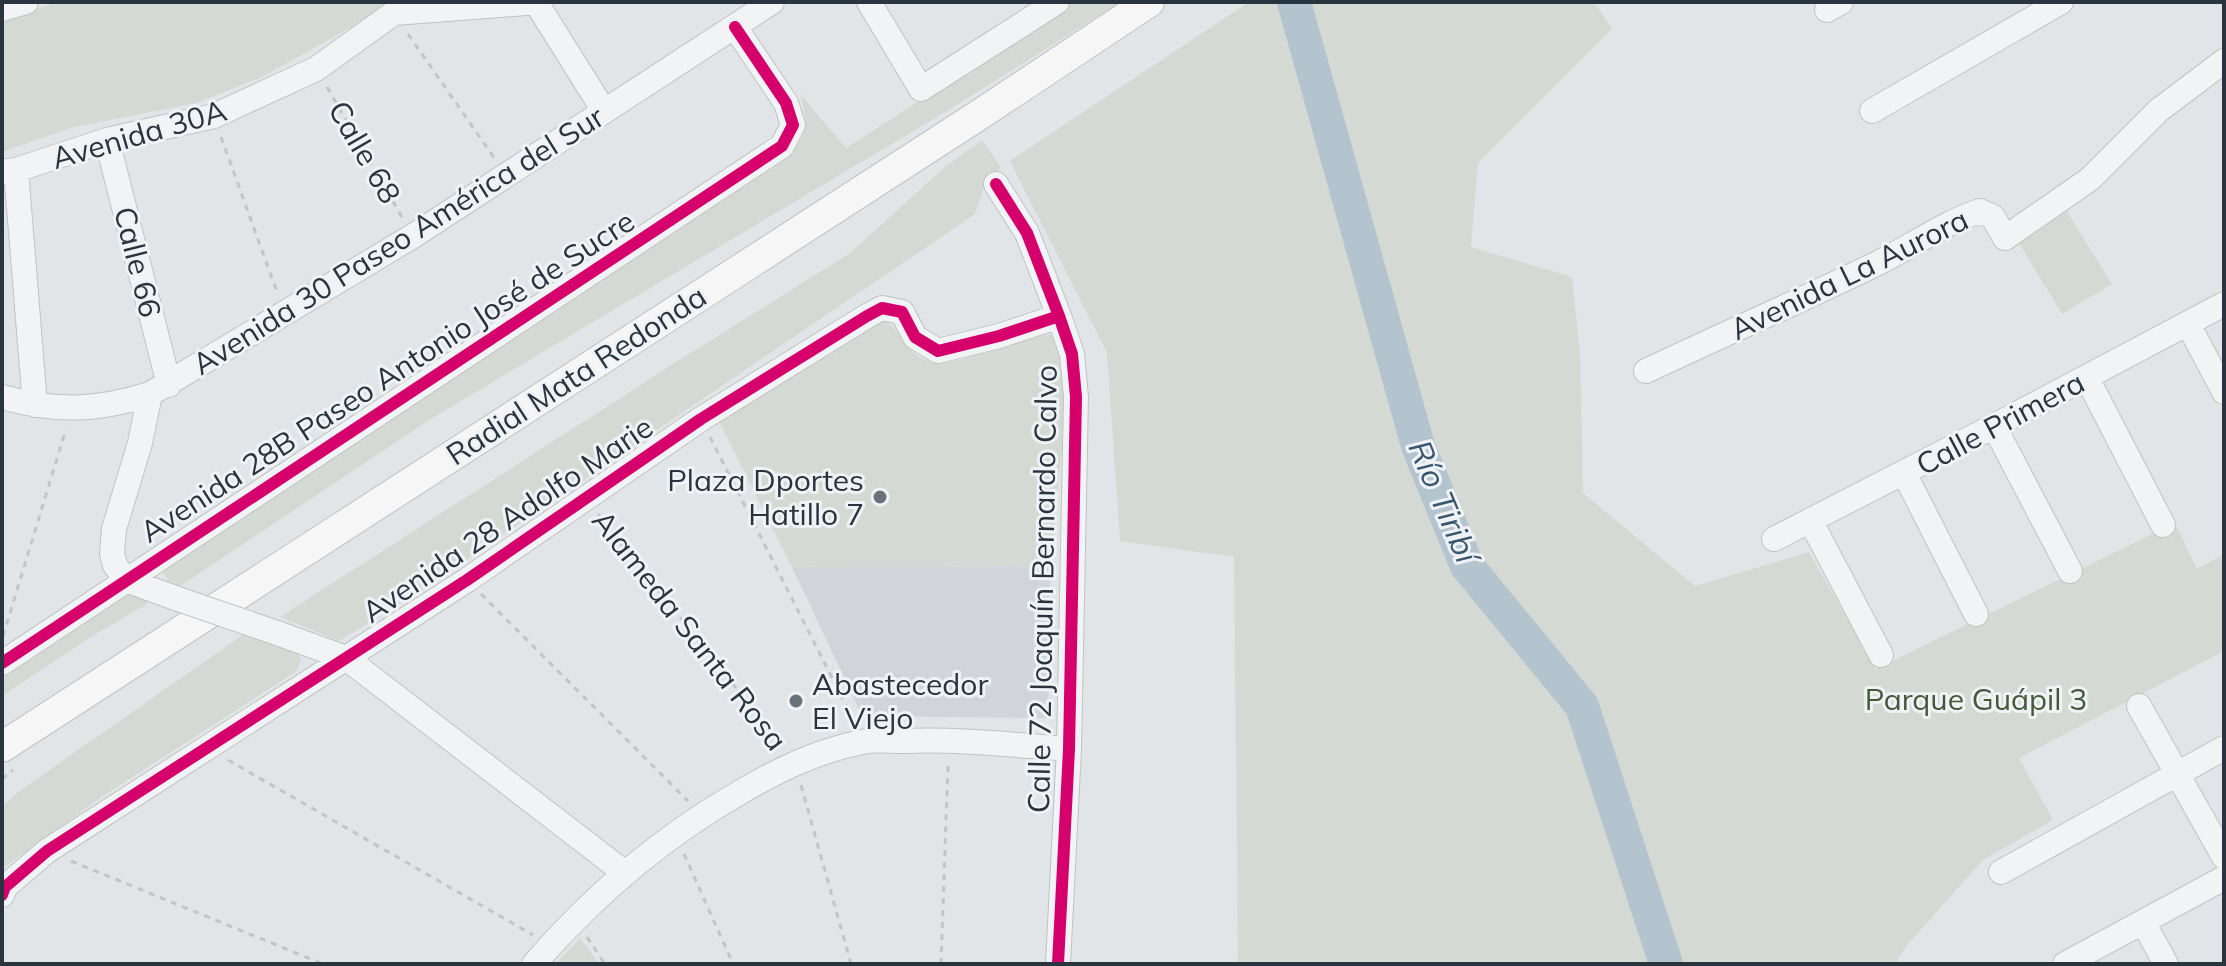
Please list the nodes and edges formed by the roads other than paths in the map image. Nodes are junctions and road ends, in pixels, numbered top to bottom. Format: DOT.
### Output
graph roads {
  1 [pos="26,2"];
  2 [pos="772,2"];
  3 [pos="869,2"];
  4 [pos="1057,2"];
  5 [pos="1149,2"];
  6 [pos="2061,2"];
  7 [pos="538,3"];
  8 [pos="2,9"];
  9 [pos="735,27"];
  10 [pos="2224,61"];
  11 [pos="604,111"];
  12 [pos="1872,111"];
  13 [pos="107,140"];
  14 [pos="9,171"];
  15 [pos="996,184"];
  16 [pos="2224,304"];
  17 [pos="1059,316"];
  18 [pos="2188,324"];
  19 [pos="1646,371"];
  20 [pos="2087,378"];
  21 [pos="159,390"];
  22 [pos="2224,392"];
  23 [pos="2,397"];
  24 [pos="35,405"];
  25 [pos="1994,426"];
  26 [pos="1904,473"];
  27 [pos="1810,520"];
  28 [pos="2163,525"];
  29 [pos="1774,539"];
  30 [pos="2070,571"];
  31 [pos="126,580"];
  32 [pos="1976,614"];
  33 [pos="1881,655"];
  34 [pos="346,658"];
  35 [pos="2,663"];
  36 [pos="2139,706"];
  37 [pos="2,747"];
  38 [pos="2224,748"];
  39 [pos="1069,749"];
  40 [pos="2177,772"];
  41 [pos="2224,857"];
  42 [pos="2001,872"];
  43 [pos="625,873"];
  44 [pos="2224,878"];
  45 [pos="2,895"];
  46 [pos="2143,922"];
  47 [pos="534,964"];
  48 [pos="1058,964"];
  49 [pos="2065,964"];
  50 [pos="2166,964"];
  1 -- 8 [label="street"];
  2 -- 9 [label="street, Avenida 30 Paseo América del Sur"];
  3 -- 4 [label="street"];
  5 -- 37 [label="main road, Radial Mata Redonda"];
  6 -- 12 [label="street"];
  7 -- 11 [label="street"];
  7 -- 13 [label="street, Avenida 30A"];
  9 -- 11 [label="street, Avenida 30 Paseo América del Sur"];
  9 -- 31 [label="street, Avenida 28B Paseo Antonio José de Sucre"];
  10 -- 19 [label="street, Avenida La Aurora"];
  11 -- 21 [label="street, Avenida 30 Paseo América del Sur"];
  13 -- 14 [label="street, Avenida 30A"];
  13 -- 21 [label="street, Calle 66"];
  14 -- 24 [label="street"];
  15 -- 17 [label="street, Calle 72 Joaquín Bernardo Calvo"];
  16 -- 18 [label="street, Calle Primera"];
  17 -- 34 [label="street, Avenida 28 Adolfo Marie"];
  17 -- 39 [label="street, Calle 72 Joaquín Bernardo Calvo"];
  18 -- 20 [label="street, Calle Primera"];
  18 -- 22 [label="street"];
  20 -- 25 [label="street, Calle Primera"];
  20 -- 28 [label="street"];
  21 -- 24 [label="street, Avenida 30 Paseo América del Sur"];
  21 -- 31 [label="street, Calle 66"];
  23 -- 24 [label="street, Avenida 30 Paseo América del Sur"];
  25 -- 26 [label="street, Calle Primera"];
  25 -- 30 [label="street"];
  26 -- 27 [label="street, Calle Primera"];
  26 -- 32 [label="street"];
  27 -- 29 [label="street, Calle Primera"];
  27 -- 33 [label="street"];
  31 -- 34 [label="street, bridge"];
  31 -- 35 [label="street, Avenida 28B Paseo Antonio José de Sucre"];
  34 -- 43 [label="street"];
  34 -- 45 [label="street, Avenida 28 Adolfo Marie"];
  36 -- 40 [label="street"];
  38 -- 40 [label="street"];
  39 -- 43 [label="street"];
  39 -- 48 [label="street, Calle 72 Joaquín Bernardo Calvo"];
  40 -- 41 [label="street"];
  40 -- 42 [label="street"];
  43 -- 47 [label="street"];
  44 -- 46 [label="street"];
  46 -- 49 [label="street"];
  46 -- 50 [label="street"];
}
